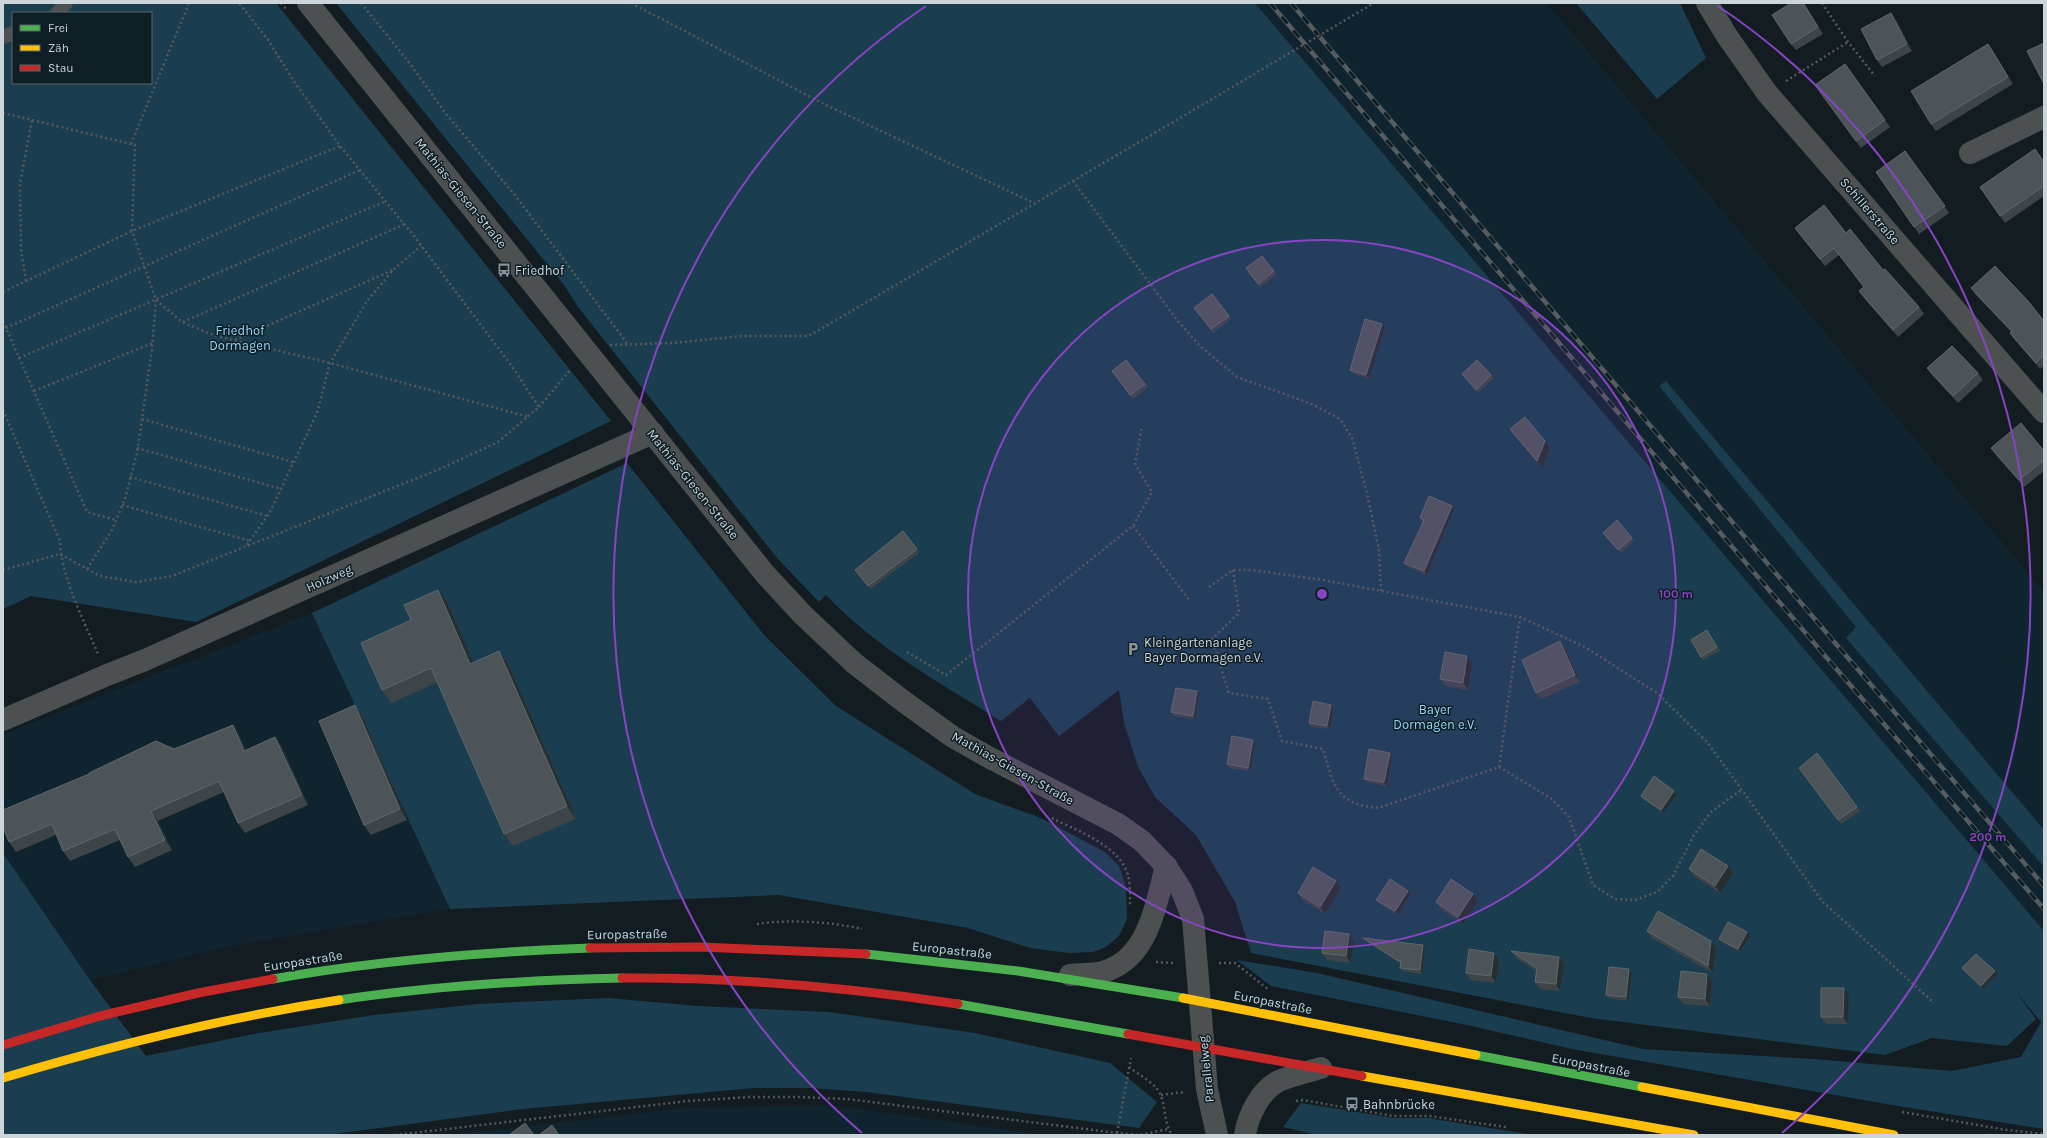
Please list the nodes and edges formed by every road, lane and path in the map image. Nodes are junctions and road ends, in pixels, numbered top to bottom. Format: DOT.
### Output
graph roads {
  1 [pos="66,3"];
  2 [pos="189,3"];
  3 [pos="239,3"];
  4 [pos="308,3"];
  5 [pos="361,3"];
  6 [pos="631,3"];
  7 [pos="1374,3"];
  8 [pos="1707,3"];
  9 [pos="1822,3"];
  10 [pos="58,12"];
  11 [pos="1848,42"];
  12 [pos="1875,76"];
  13 [pos="1768,93"];
  14 [pos="3,114"];
  15 [pos="2044,117"];
  16 [pos="32,120"];
  17 [pos="131,144"];
  18 [pos="340,146"];
  19 [pos="1970,153"];
  20 [pos="360,170"];
  21 [pos="1073,181"];
  22 [pos="386,202"];
  23 [pos="1034,204"];
  24 [pos="405,224"];
  25 [pos="132,231"];
  26 [pos="421,246"];
  27 [pos="144,267"];
  28 [pos="394,269"];
  29 [pos="26,281"];
  30 [pos="3,292"];
  31 [pos="156,300"];
  32 [pos="3,321"];
  33 [pos="182,322"];
  34 [pos="6,328"];
  35 [pos="234,340"];
  36 [pos="153,343"];
  37 [pos="627,343"];
  38 [pos="589,354"];
  39 [pos="19,358"];
  40 [pos="330,363"];
  41 [pos="571,368"];
  42 [pos="34,392"];
  43 [pos="539,407"];
  44 [pos="3,410"];
  45 [pos="2044,412"];
  46 [pos="529,417"];
  47 [pos="142,420"];
  48 [pos="1142,426"];
  49 [pos="653,433"];
  50 [pos="137,448"];
  51 [pos="293,462"];
  52 [pos="130,477"];
  53 [pos="281,489"];
  54 [pos="122,505"];
  55 [pos="267,516"];
  56 [pos="116,520"];
  57 [pos="1133,526"];
  58 [pos="250,541"];
  59 [pos="247,546"];
  60 [pos="60,554"];
  61 [pos="3,569"];
  62 [pos="87,569"];
  63 [pos="1234,570"];
  64 [pos="1209,587"];
  65 [pos="1381,591"];
  66 [pos="1190,601"];
  67 [pos="1520,617"];
  68 [pos="92,641"];
  69 [pos="907,652"];
  70 [pos="4,715"];
  71 [pos="1499,767"];
  72 [pos="1741,790"];
  73 [pos="1166,866"];
  74 [pos="1135,951"];
  75 [pos="1198,963"];
  76 [pos="1055,976"];
  77 [pos="1270,991"];
  78 [pos="1200,1001"];
  79 [pos="1934,1003"];
  80 [pos="3,1045"];
  81 [pos="1203,1046"];
  82 [pos="1130,1067"];
  83 [pos="1321,1068"];
  84 [pos="3,1078"];
  85 [pos="1207,1089"];
  86 [pos="1161,1095"];
  87 [pos="1290,1102"];
  88 [pos="1896,1111"];
  89 [pos="1507,1127"];
  90 [pos="1168,1129"];
  91 [pos="2044,1134"];
  92 [pos="395,1135"];
  93 [pos="1172,1135"];
  94 [pos="1217,1135"];
  95 [pos="1245,1135"];
  96 [pos="1694,1135"];
  97 [pos="1894,1135"];
  1 -- 10 [label="lane"];
  2 -- 17 [label="path"];
  3 -- 18 [label="path"];
  4 -- 38 [label="street, Mathias-Giesen-Straße"];
  5 -- 37 [label="path"];
  6 -- 23 [label="path"];
  7 -- 21 [label="path, bridge"];
  8 -- 13 [label="street, Schillerstraße"];
  9 -- 11 [label="path"];
  11 -- 12 [label="path"];
  11 -- 13 [label="path"];
  13 -- 45 [label="street, Schillerstraße"];
  14 -- 16 [label="path"];
  15 -- 19 [label="street"];
  16 -- 17 [label="path"];
  16 -- 29 [label="path"];
  17 -- 25 [label="path"];
  18 -- 20 [label="path"];
  18 -- 25 [label="path"];
  20 -- 22 [label="path"];
  20 -- 27 [label="path"];
  21 -- 23 [label="path"];
  21 -- 65 [label="path"];
  22 -- 24 [label="path"];
  22 -- 31 [label="path"];
  23 -- 37 [label="path"];
  24 -- 26 [label="path"];
  24 -- 33 [label="path"];
  25 -- 27 [label="path"];
  25 -- 29 [label="path"];
  26 -- 28 [label="path"];
  26 -- 43 [label="path"];
  27 -- 31 [label="path"];
  27 -- 34 [label="path"];
  28 -- 35 [label="path"];
  28 -- 40 [label="path"];
  29 -- 30 [label="path"];
  31 -- 33 [label="path"];
  31 -- 36 [label="path"];
  31 -- 39 [label="path"];
  32 -- 34 [label="path"];
  33 -- 35 [label="path"];
  34 -- 39 [label="path"];
  35 -- 40 [label="path"];
  36 -- 42 [label="path"];
  36 -- 47 [label="path"];
  37 -- 38 [label="path"];
  38 -- 49 [label="street, Mathias-Giesen-Straße"];
  39 -- 42 [label="path"];
  40 -- 46 [label="path"];
  40 -- 51 [label="path"];
  41 -- 43 [label="path"];
  42 -- 56 [label="path"];
  43 -- 46 [label="path"];
  44 -- 60 [label="path"];
  46 -- 59 [label="path"];
  47 -- 50 [label="path"];
  47 -- 51 [label="path"];
  48 -- 57 [label="path"];
  49 -- 70 [label="street, Holzweg"];
  49 -- 73 [label="street, Mathias-Giesen-Straße"];
  50 -- 52 [label="path"];
  50 -- 53 [label="path"];
  51 -- 53 [label="path"];
  52 -- 54 [label="path"];
  52 -- 55 [label="path"];
  53 -- 55 [label="path"];
  54 -- 56 [label="path"];
  54 -- 58 [label="path"];
  55 -- 58 [label="path"];
  56 -- 62 [label="path"];
  57 -- 66 [label="path"];
  57 -- 69 [label="path"];
  58 -- 59 [label="path"];
  59 -- 62 [label="path"];
  60 -- 61 [label="path"];
  60 -- 62 [label="path"];
  60 -- 68 [label="path"];
  63 -- 64 [label="path"];
  63 -- 65 [label="path"];
  63 -- 71 [label="path"];
  65 -- 67 [label="path"];
  67 -- 71 [label="path"];
  67 -- 72 [label="path"];
  71 -- 72 [label="path"];
  72 -- 79 [label="path"];
  73 -- 74 [label="street"];
  73 -- 75 [label="street, Mathias-Giesen-Straße"];
  74 -- 75 [label="path"];
  74 -- 76 [label="street"];
  75 -- 77 [label="path"];
  75 -- 78 [label="street, Mathias-Giesen-Straße"];
  76 -- 78 [label="main road, Europastraße"];
  76 -- 80 [label="main road, Europastraße"];
  78 -- 81 [label="street, Parallelweg"];
  78 -- 97 [label="main road, Europastraße"];
  81 -- 83 [label="main road"];
  81 -- 84 [label="main road"];
  81 -- 85 [label="street, Parallelweg"];
  82 -- 86 [label="path"];
  83 -- 95 [label="street"];
  83 -- 96 [label="main road"];
  85 -- 86 [label="path"];
  85 -- 94 [label="street, Parallelweg"];
  86 -- 90 [label="path"];
  87 -- 89 [label="path"];
  88 -- 91 [label="path"];
  90 -- 92 [label="path"];
  90 -- 93 [label="path"];
}
